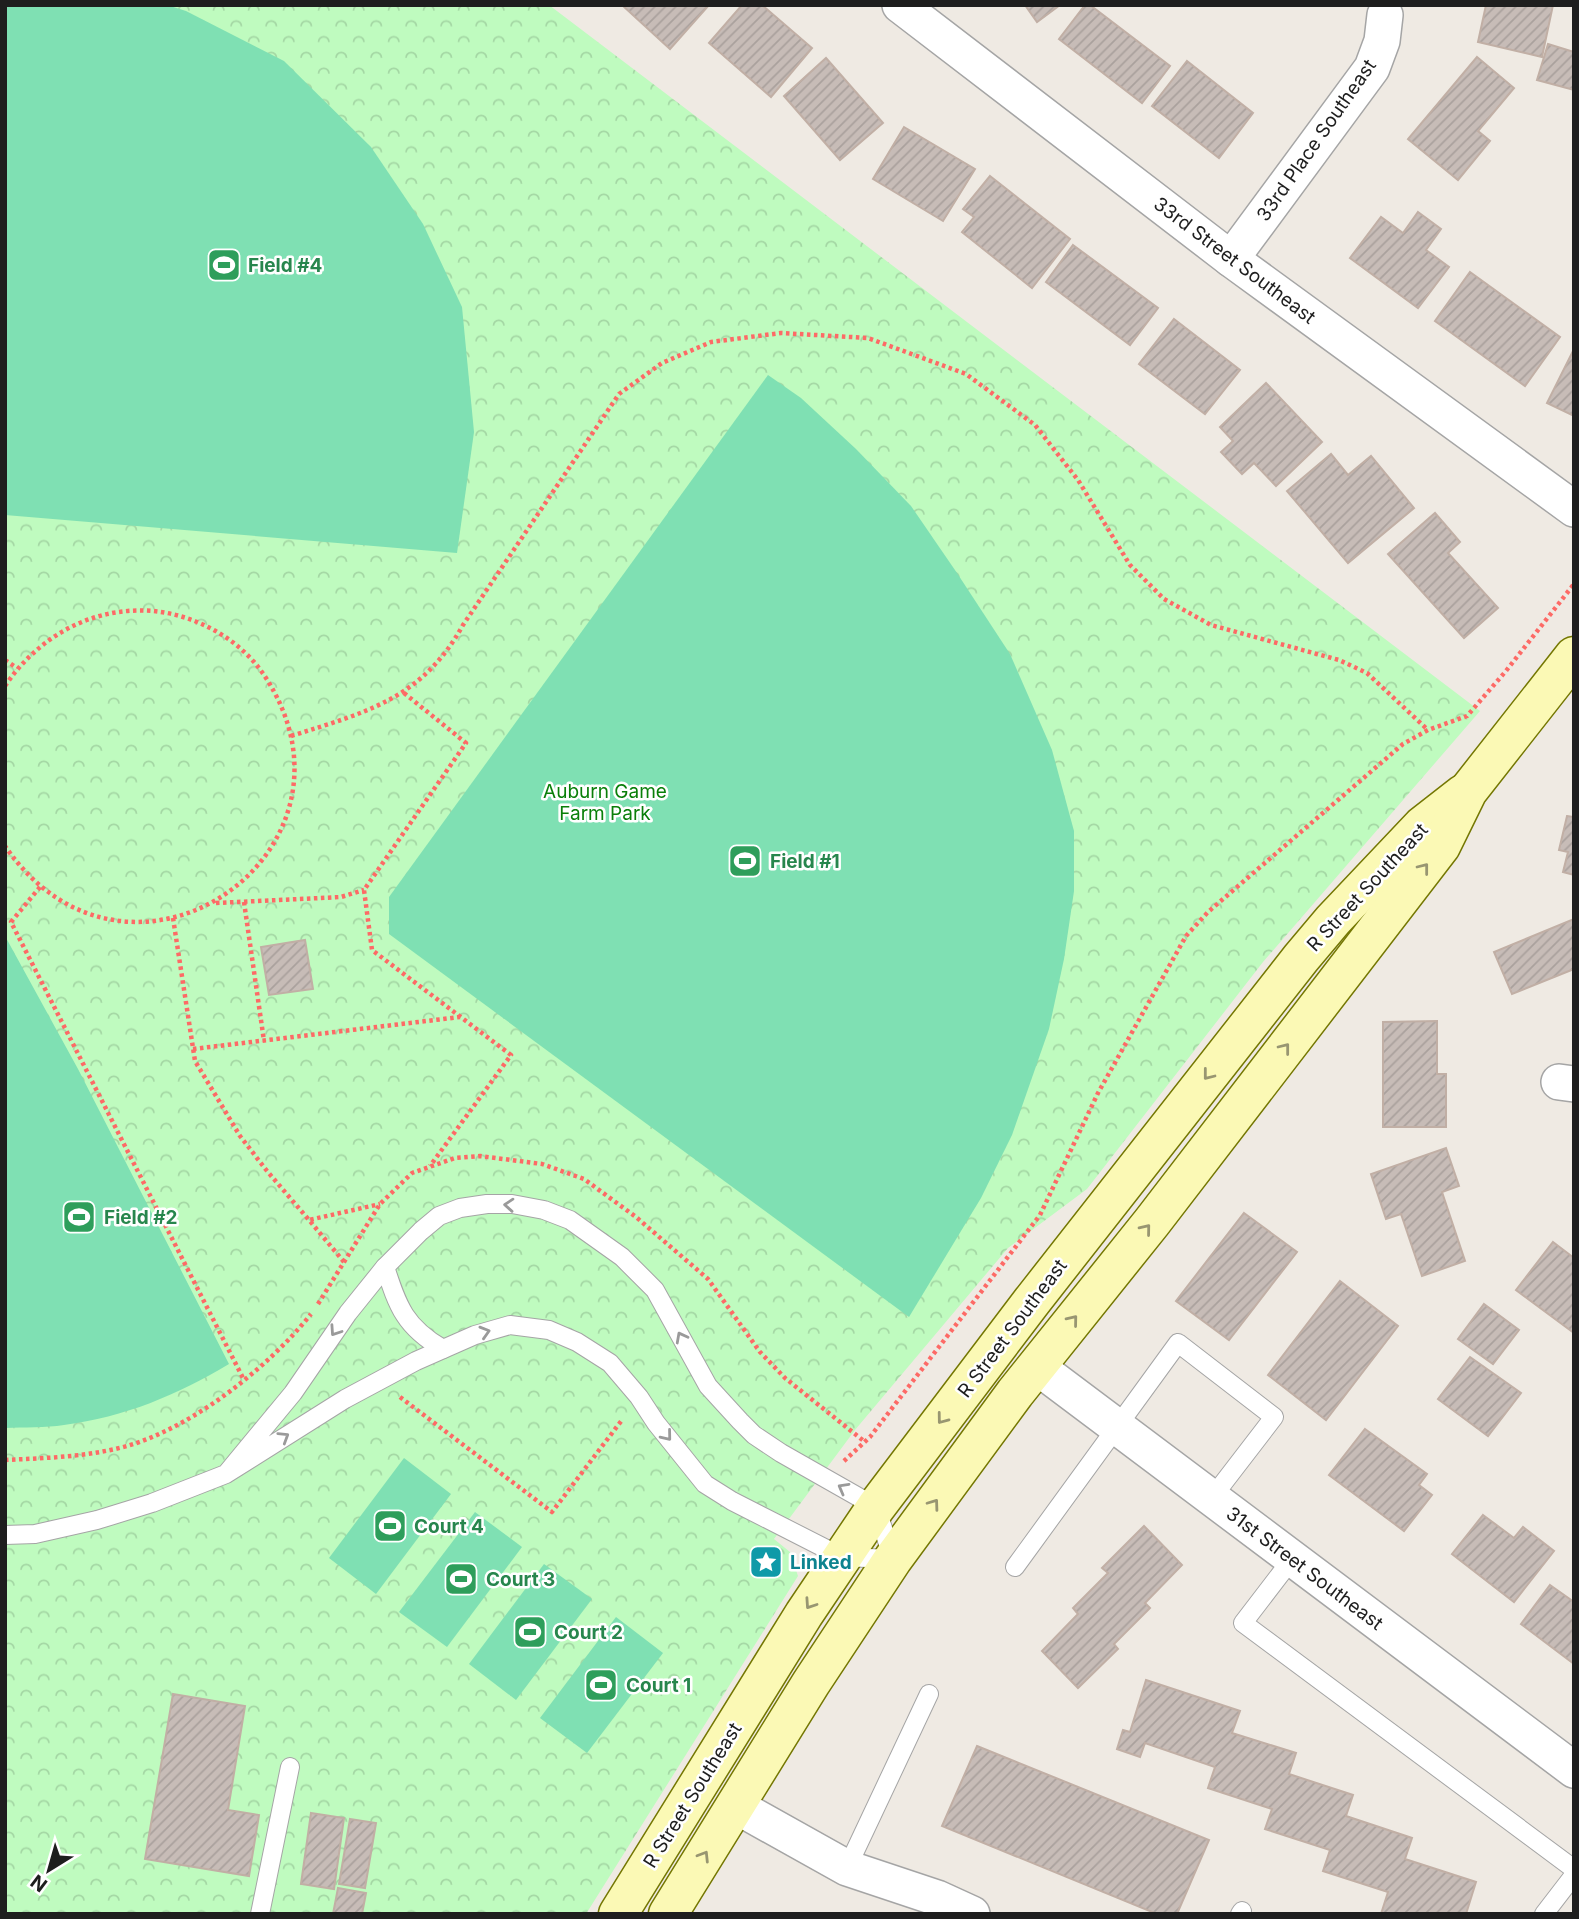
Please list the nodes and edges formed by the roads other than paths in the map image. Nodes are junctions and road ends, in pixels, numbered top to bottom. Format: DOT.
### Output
graph roads {
  1 [pos="900,5"];
  2 [pos="1385,15"];
  3 [pos="1231,259"];
  4 [pos="1574,509"];
  5 [pos="1574,656"];
  6 [pos="1468,791"];
  7 [pos="385,1267"];
  8 [pos="443,1349"];
  9 [pos="1036,1366"];
  10 [pos="1116,1428"];
  11 [pos="226,1474"];
  12 [pos="1211,1499"];
  13 [pos="876,1507"];
  14 [pos="5,1535"];
  15 [pos="842,1557"];
  16 [pos="893,1559"];
  17 [pos="1292,1559"];
  18 [pos="1015,1567"];
  19 [pos="929,1694"];
  20 [pos="290,1767"];
  21 [pos="1574,1769"];
  22 [pos="736,1805"];
  23 [pos="847,1868"];
  24 [pos="1574,1869"];
  25 [pos="1574,1875"];
  26 [pos="260,1914"];
  27 [pos="618,1914"];
  28 [pos="668,1914"];
  29 [pos="972,1914"];
  30 [pos="1545,1914"];
  1 -- 3 [label="street, 33rd Street Southeast"];
  2 -- 3 [label="street, 33rd Place Southeast"];
  3 -- 4 [label="street, 33rd Street Southeast"];
  5 -- 6 [label="street, R Street Southeast"];
  9 -- 6 [label="street, R Street Southeast, one-way"];
  6 -- 13 [label="street, R Street Southeast, one-way"];
  7 -- 8 [label="lane"];
  7 -- 11 [label="lane, one-way"];
  13 -- 7 [label="lane, one-way"];
  11 -- 8 [label="lane, one-way"];
  8 -- 15 [label="lane, one-way"];
  9 -- 10 [label="street, 31st Street Southeast"];
  16 -- 9 [label="street, R Street Southeast, one-way"];
  10 -- 12 [label="street, 31st Street Southeast"];
  10 -- 12 [label="lane"];
  10 -- 18 [label="lane"];
  11 -- 14 [label="lane"];
  12 -- 17 [label="street, 31st Street Southeast"];
  13 -- 15 [label="street, R Street Southeast"];
  13 -- 16 [label="lane"];
  15 -- 16 [label="lane"];
  15 -- 27 [label="street, R Street Southeast, one-way"];
  16 -- 22 [label="street, R Street Southeast"];
  17 -- 21 [label="street, 31st Street Southeast"];
  17 -- 24 [label="lane"];
  19 -- 23 [label="lane"];
  20 -- 26 [label="lane"];
  22 -- 23 [label="street"];
  28 -- 22 [label="street, R Street Southeast, one-way"];
  23 -- 29 [label="street"];
  25 -- 30 [label="lane"];
}
